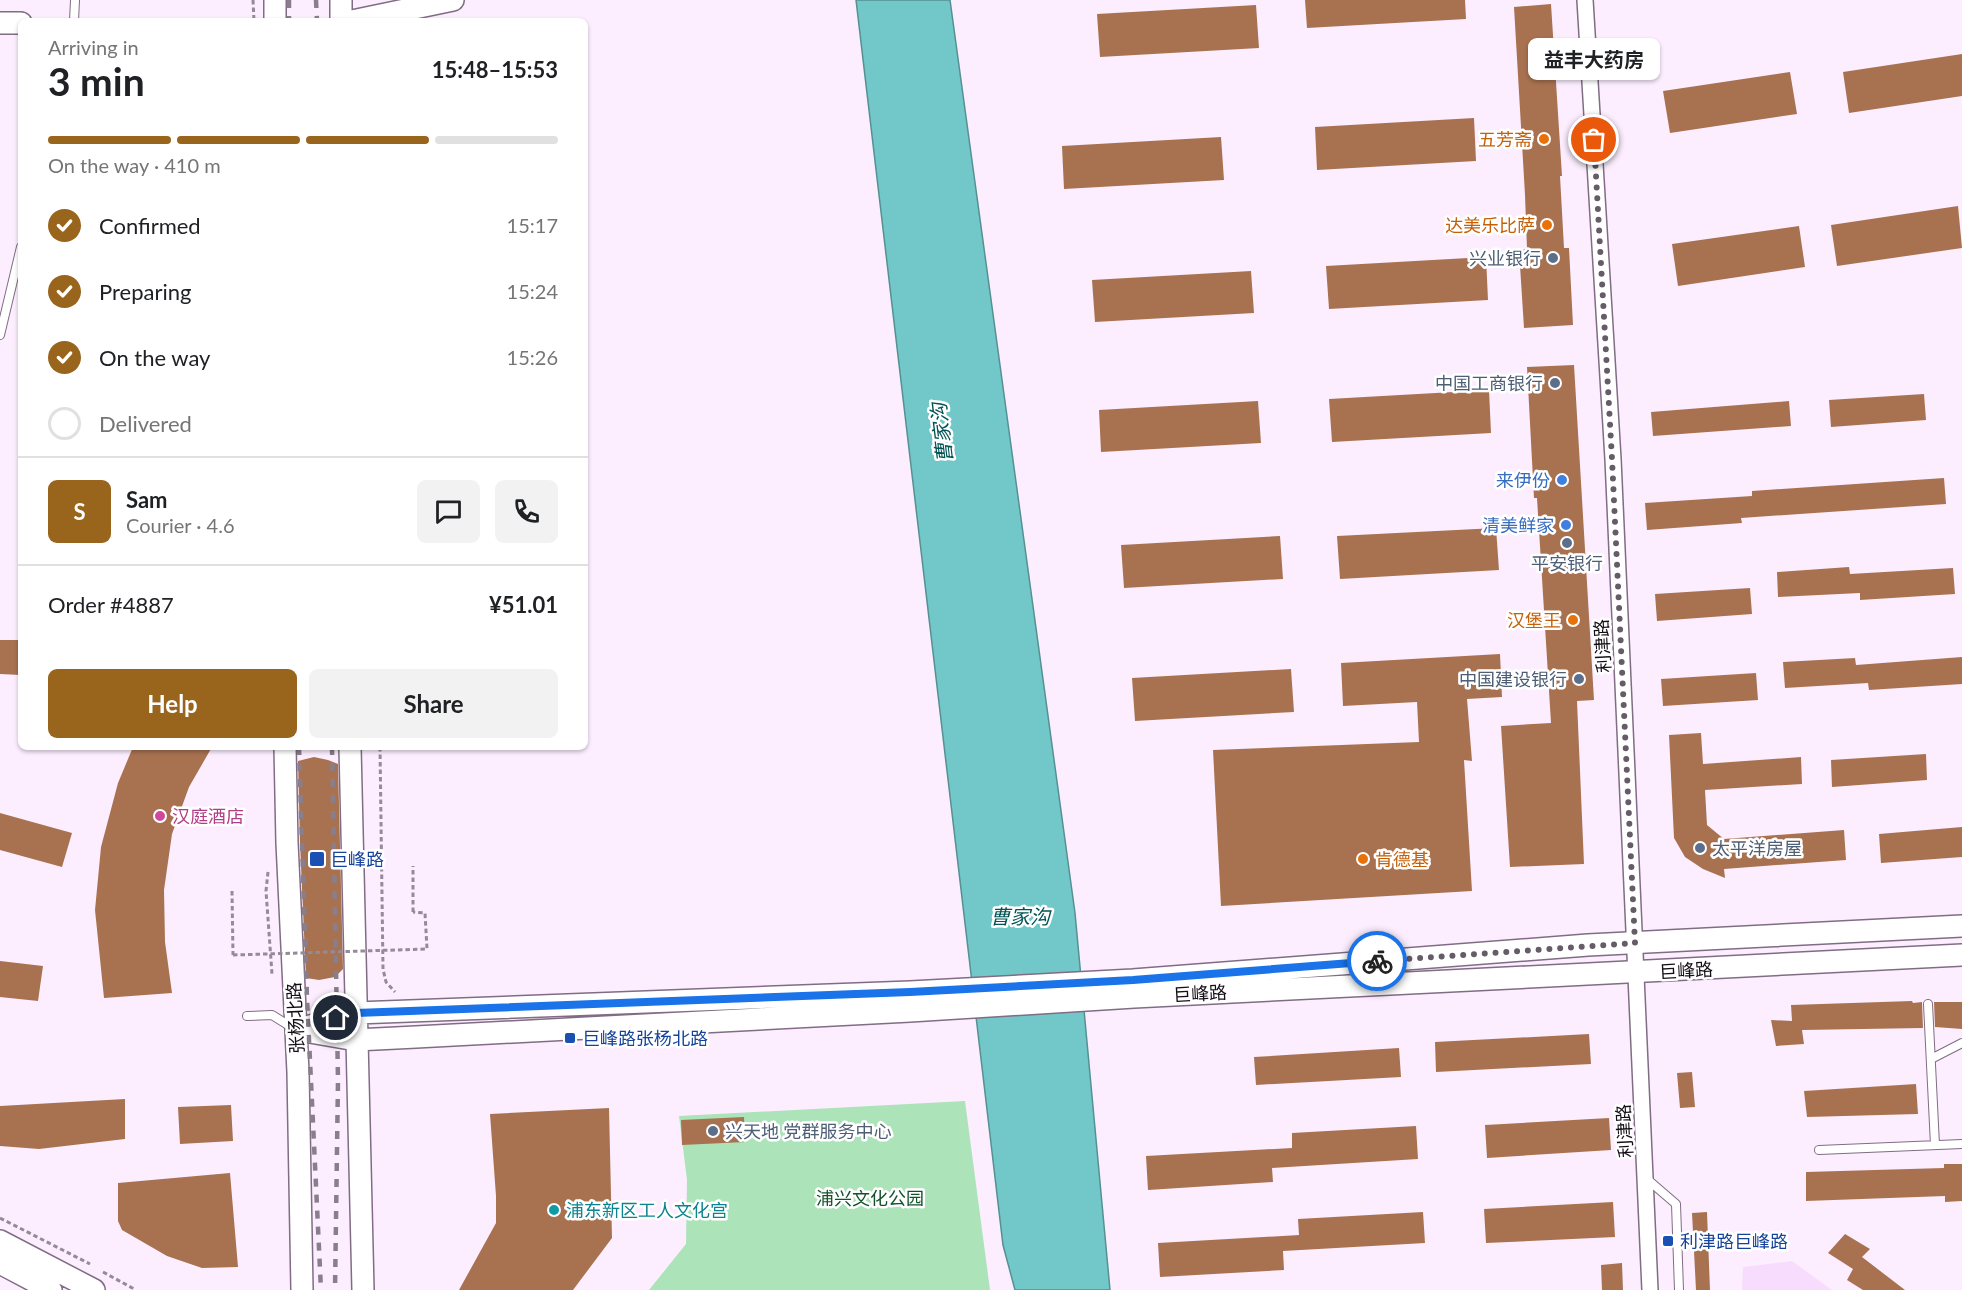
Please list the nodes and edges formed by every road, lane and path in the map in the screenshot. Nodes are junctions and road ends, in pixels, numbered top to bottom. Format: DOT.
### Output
graph roads {
  1 [pos="75,0"];
  2 [pos="253,0"];
  3 [pos="275,0"];
  4 [pos="341,0"];
  5 [pos="453,0"];
  6 [pos="1586,0"];
  7 [pos="74,18"];
  8 [pos="254,18"];
  9 [pos="275,18"];
  10 [pos="341,18"];
  11 [pos="366,18"];
  12 [pos="0,23"];
  13 [pos="18,23"];
  14 [pos="18,260"];
  15 [pos="0,336"];
  16 [pos="285,750"];
  17 [pos="350,750"];
  18 [pos="380,750"];
  19 [pos="413,866"];
  20 [pos="232,891"];
  21 [pos="1962,926"];
  22 [pos="1635,943"];
  23 [pos="1962,955"];
  24 [pos="1636,972"];
  25 [pos="1133,988"];
  26 [pos="404,994"];
  27 [pos="910,1002"];
  28 [pos="1928,1004"];
  29 [pos="356,1013"];
  30 [pos="247,1016"];
  31 [pos="296,1030"];
  32 [pos="356,1040"];
  33 [pos="1962,1043"];
  34 [pos="1931,1059"];
  35 [pos="1962,1144"];
  36 [pos="1935,1145"];
  37 [pos="1819,1150"];
  38 [pos="1645,1177"];
  39 [pos="0,1241"];
  40 [pos="0,1263"];
  41 [pos="51,1290"];
  42 [pos="94,1290"];
  43 [pos="303,1290"];
  44 [pos="363,1290"];
  45 [pos="1650,1290"];
  46 [pos="1679,1290"];
  1 -- 7 [label="lane"];
  2 -- 8 [label="path"];
  3 -- 9 [label="main road"];
  4 -- 10 [label="main road"];
  5 -- 11 [label="main road"];
  6 -- 22 [label="street, 利津路"];
  12 -- 13 [label="main road"];
  14 -- 15 [label="lane"];
  16 -- 31 [label="main road, 张杨北路"];
  17 -- 29 [label="main road"];
  18 -- 26 [label="path"];
  19 -- 20 [label="path, bridge"];
  21 -- 22 [label="main road, 巨峰路"];
  22 -- 24 [label="street, 利津路"];
  22 -- 25 [label="main road, 巨峰路"];
  23 -- 24 [label="main road, 巨峰路"];
  24 -- 25 [label="main road, 巨峰路"];
  24 -- 38 [label="street, 利津路"];
  25 -- 27 [label="main road, 巨峰路"];
  27 -- 29 [label="main road"];
  27 -- 32 [label="main road, 巨峰路"];
  28 -- 34 [label="lane"];
  29 -- 31 [label="main road"];
  29 -- 32 [label="main road"];
  30 -- 31 [label="lane"];
  31 -- 32 [label="main road, 巨峰路"];
  31 -- 43 [label="main road, 张杨北路"];
  32 -- 44 [label="main road"];
  33 -- 34 [label="lane"];
  34 -- 36 [label="lane"];
  35 -- 36 [label="lane"];
  36 -- 37 [label="lane"];
  38 -- 45 [label="street, 利津路"];
  38 -- 46 [label="lane"];
  39 -- 42 [label="main road"];
  40 -- 41 [label="main road"];
}
